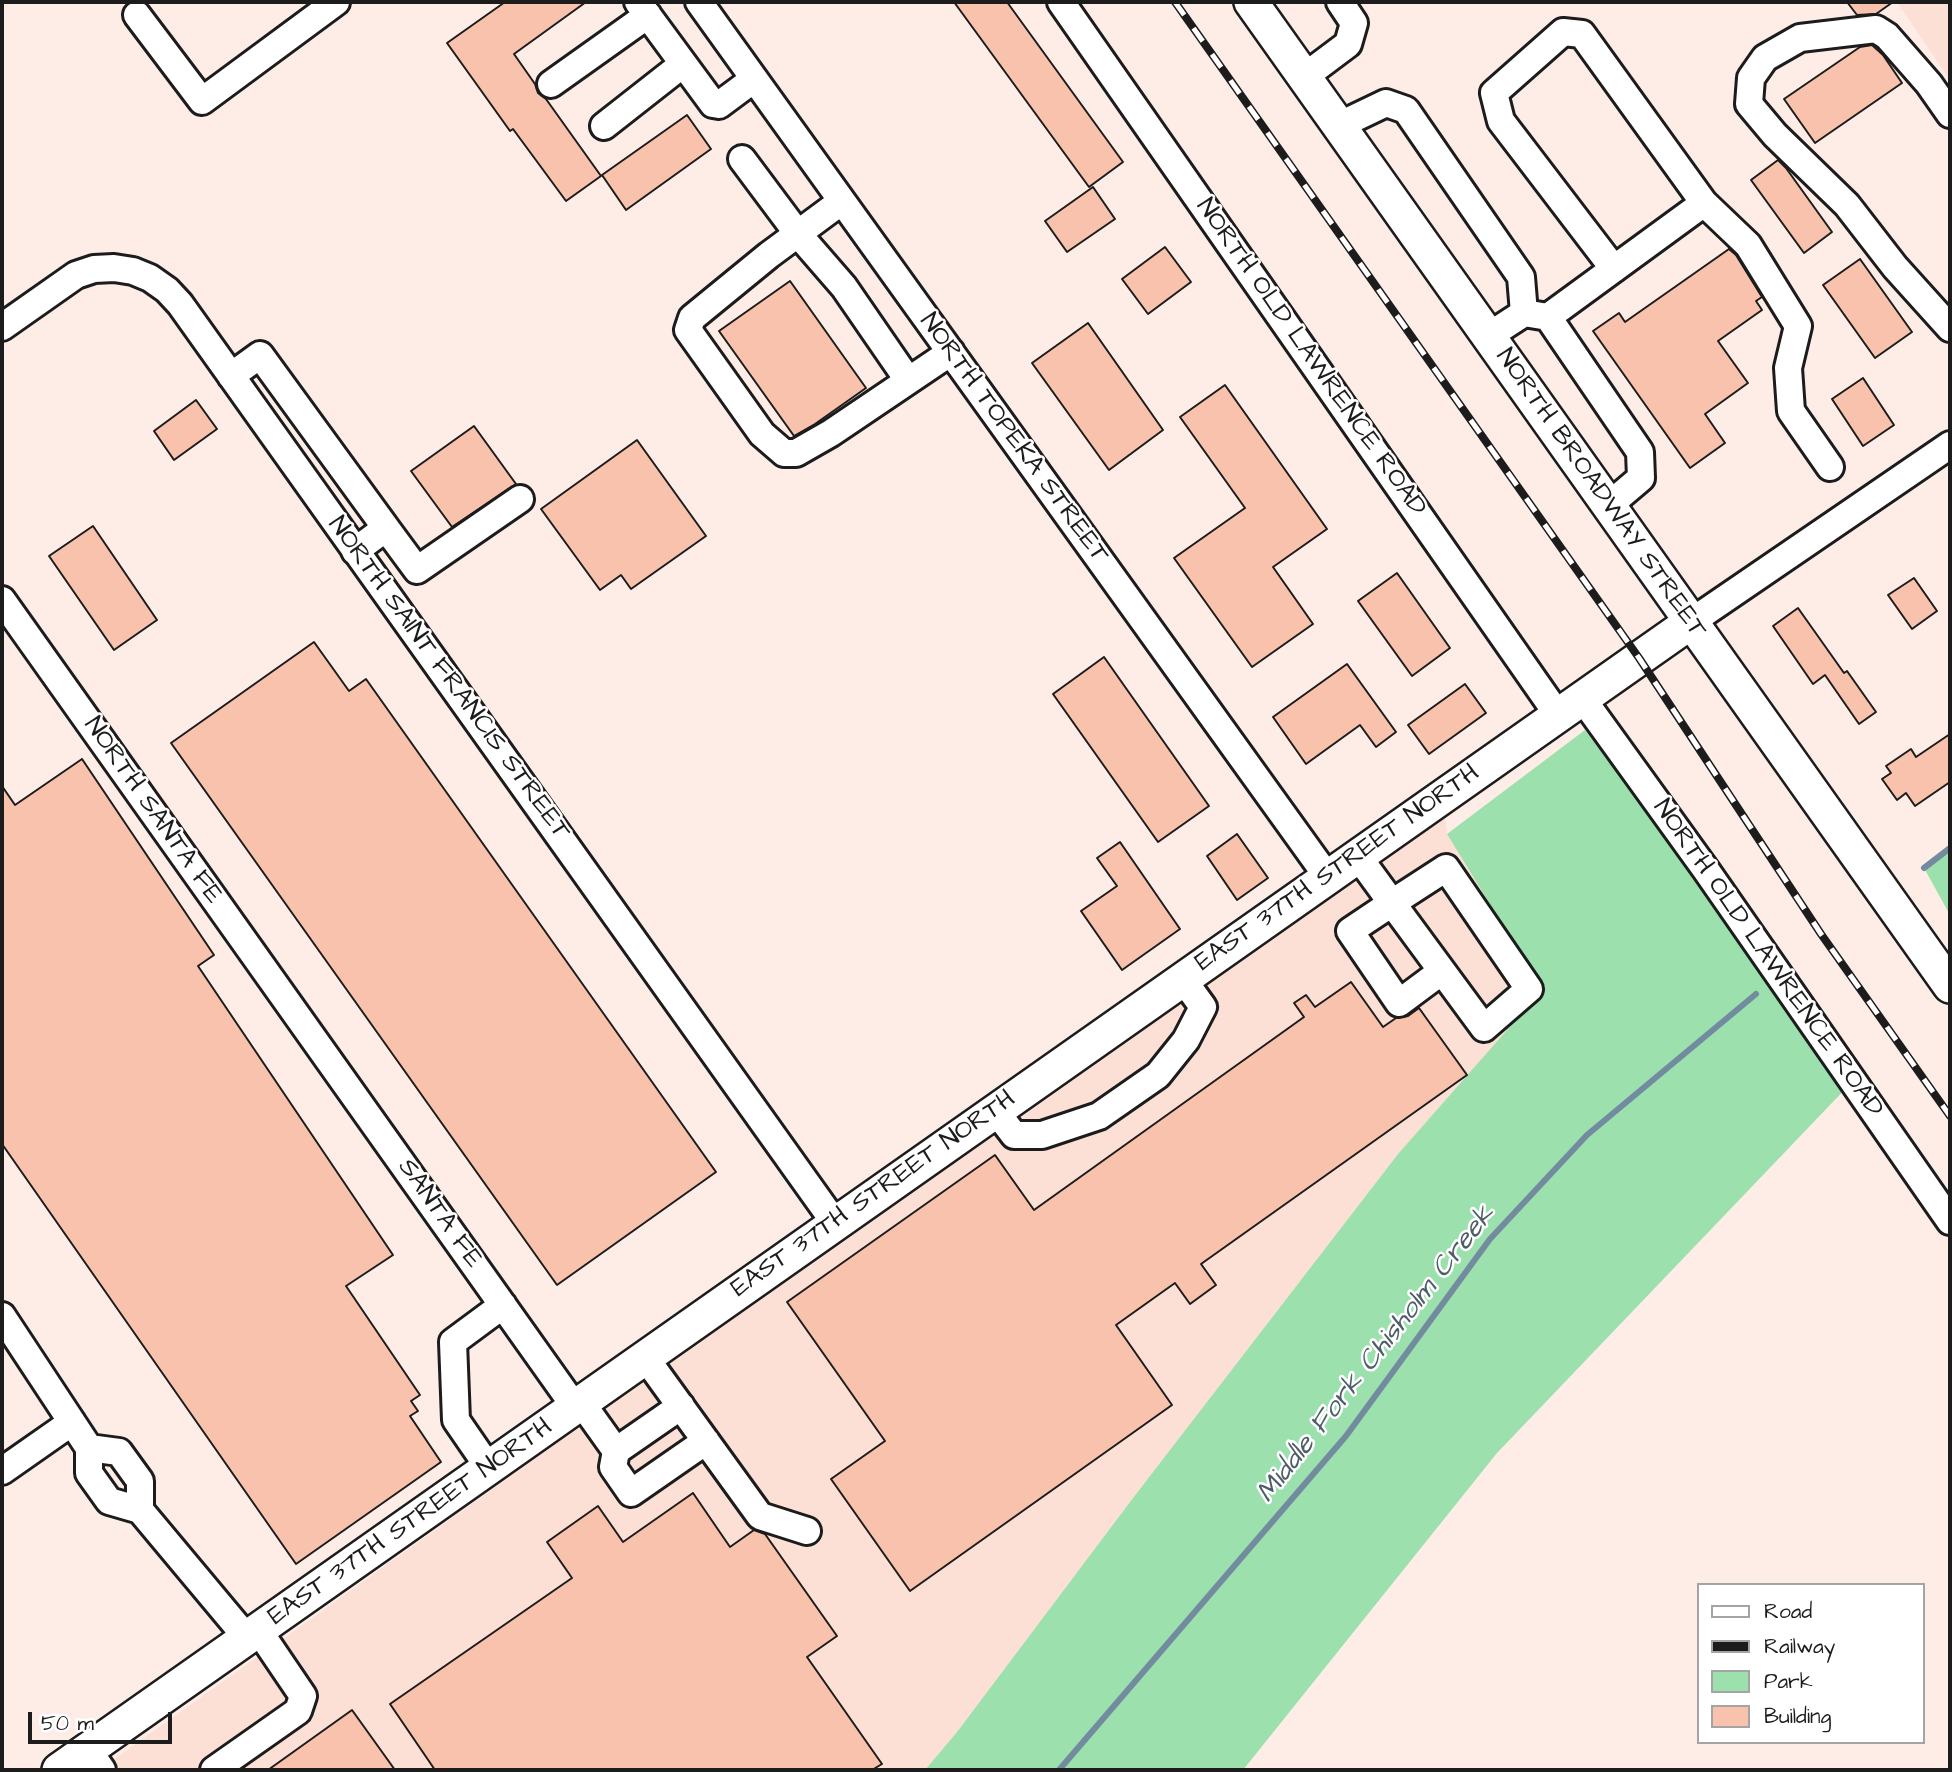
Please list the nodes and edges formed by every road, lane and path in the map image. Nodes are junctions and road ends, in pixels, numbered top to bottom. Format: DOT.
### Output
graph roads {
  1 [pos="336,2"];
  2 [pos="699,2"];
  3 [pos="1061,2"];
  4 [pos="1340,2"];
  5 [pos="1260,5"];
  6 [pos="643,8"];
  7 [pos="136,15"];
  8 [pos="683,64"];
  9 [pos="1304,77"];
  10 [pos="754,79"];
  11 [pos="551,84"];
  12 [pos="1950,114"];
  13 [pos="604,126"];
  14 [pos="1338,126"];
  15 [pos="742,159"];
  16 [pos="842,201"];
  17 [pos="1704,203"];
  18 [pos="798,234"];
  19 [pos="1614,269"];
  20 [pos="1536,315"];
  21 [pos="2,327"];
  22 [pos="1950,328"];
  23 [pos="1487,337"];
  24 [pos="951,352"];
  25 [pos="231,376"];
  26 [pos="908,380"];
  27 [pos="1950,445"];
  28 [pos="1830,467"];
  29 [pos="520,499"];
  30 [pos="1608,506"];
  31 [pos="386,528"];
  32 [pos="355,551"];
  33 [pos="2,600"];
  34 [pos="1690,622"];
  35 [pos="1570,706"];
  36 [pos="1357,855"];
  37 [pos="1327,876"];
  38 [pos="1392,903"];
  39 [pos="1442,971"];
  40 [pos="1182,978"];
  41 [pos="1950,985"];
  42 [pos="302,1022"];
  43 [pos="995,1110"];
  44 [pos="1950,1221"];
  45 [pos="835,1223"];
  46 [pos="503,1305"];
  47 [pos="2,1316"];
  48 [pos="645,1357"];
  49 [pos="578,1405"];
  50 [pos="681,1406"];
  51 [pos="72,1422"];
  52 [pos="706,1441"];
  53 [pos="89,1448"];
  54 [pos="616,1451"];
  55 [pos="489,1468"];
  56 [pos="2,1471"];
  57 [pos="139,1510"];
  58 [pos="807,1531"];
  59 [pos="253,1634"];
  60 [pos="95,1760"];
  61 [pos="59,1770"];
  62 [pos="214,1770"];
  1 -- 7 [label="street"];
  2 -- 10 [label="street, NORTH TOPEKA STREET"];
  3 -- 35 [label="street, NORTH OLD LAWRENCE ROAD"];
  4 -- 9 [label="street"];
  5 -- 9 [label="main road, NORTH BROADWAY STREET"];
  6 -- 8 [label="street"];
  6 -- 11 [label="street"];
  8 -- 10 [label="street"];
  8 -- 13 [label="street"];
  9 -- 14 [label="main road, NORTH BROADWAY STREET"];
  10 -- 16 [label="street, NORTH TOPEKA STREET"];
  12 -- 22 [label="street"];
  14 -- 20 [label="street"];
  14 -- 23 [label="main road, NORTH BROADWAY STREET"];
  15 -- 18 [label="street"];
  16 -- 18 [label="street"];
  16 -- 24 [label="street, NORTH TOPEKA STREET"];
  17 -- 19 [label="street"];
  17 -- 19 [label="street"];
  17 -- 28 [label="street"];
  18 -- 26 [label="street"];
  18 -- 26 [label="street"];
  19 -- 20 [label="street"];
  20 -- 23 [label="street"];
  20 -- 30 [label="street"];
  21 -- 25 [label="street, NORTH SAINT FRANCIS STREET"];
  23 -- 30 [label="main road, NORTH BROADWAY STREET"];
  24 -- 26 [label="street"];
  24 -- 37 [label="street, NORTH TOPEKA STREET"];
  25 -- 31 [label="street"];
  25 -- 32 [label="street, NORTH SAINT FRANCIS STREET"];
  27 -- 34 [label="street"];
  29 -- 31 [label="street"];
  30 -- 34 [label="main road, NORTH BROADWAY STREET"];
  31 -- 32 [label="street"];
  32 -- 45 [label="street, NORTH SAINT FRANCIS STREET"];
  33 -- 42 [label="street, NORTH SANTA FE"];
  34 -- 35 [label="main road, EAST 37TH STREET NORTH"];
  34 -- 41 [label="main road, NORTH BROADWAY STREET"];
  35 -- 36 [label="main road, EAST 37TH STREET NORTH"];
  35 -- 44 [label="street, NORTH OLD LAWRENCE ROAD"];
  36 -- 37 [label="main road, EAST 37TH STREET NORTH"];
  36 -- 38 [label="street"];
  37 -- 40 [label="main road, EAST 37TH STREET NORTH"];
  38 -- 39 [label="street"];
  38 -- 39 [label="street"];
  38 -- 39 [label="street"];
  40 -- 43 [label="main road, EAST 37TH STREET NORTH"];
  40 -- 43 [label="street"];
  42 -- 46 [label="street, SANTA FE"];
  43 -- 45 [label="main road, EAST 37TH STREET NORTH"];
  45 -- 48 [label="main road, EAST 37TH STREET NORTH"];
  46 -- 49 [label="street, SANTA FE"];
  46 -- 55 [label="street"];
  47 -- 51 [label="street"];
  48 -- 49 [label="main road, EAST 37TH STREET NORTH"];
  48 -- 50 [label="street"];
  49 -- 54 [label="street, SANTA FE"];
  49 -- 55 [label="main road, EAST 37TH STREET NORTH"];
  50 -- 52 [label="street"];
  50 -- 54 [label="street"];
  51 -- 53 [label="street"];
  51 -- 56 [label="street"];
  52 -- 54 [label="street"];
  52 -- 58 [label="street"];
  53 -- 57 [label="street"];
  53 -- 57 [label="street"];
  55 -- 59 [label="main road, EAST 37TH STREET NORTH"];
  57 -- 59 [label="street"];
  59 -- 60 [label="main road, EAST 37TH STREET NORTH"];
  59 -- 62 [label="street"];
  60 -- 61 [label="main road, EAST 37TH STREET NORTH"];
}
